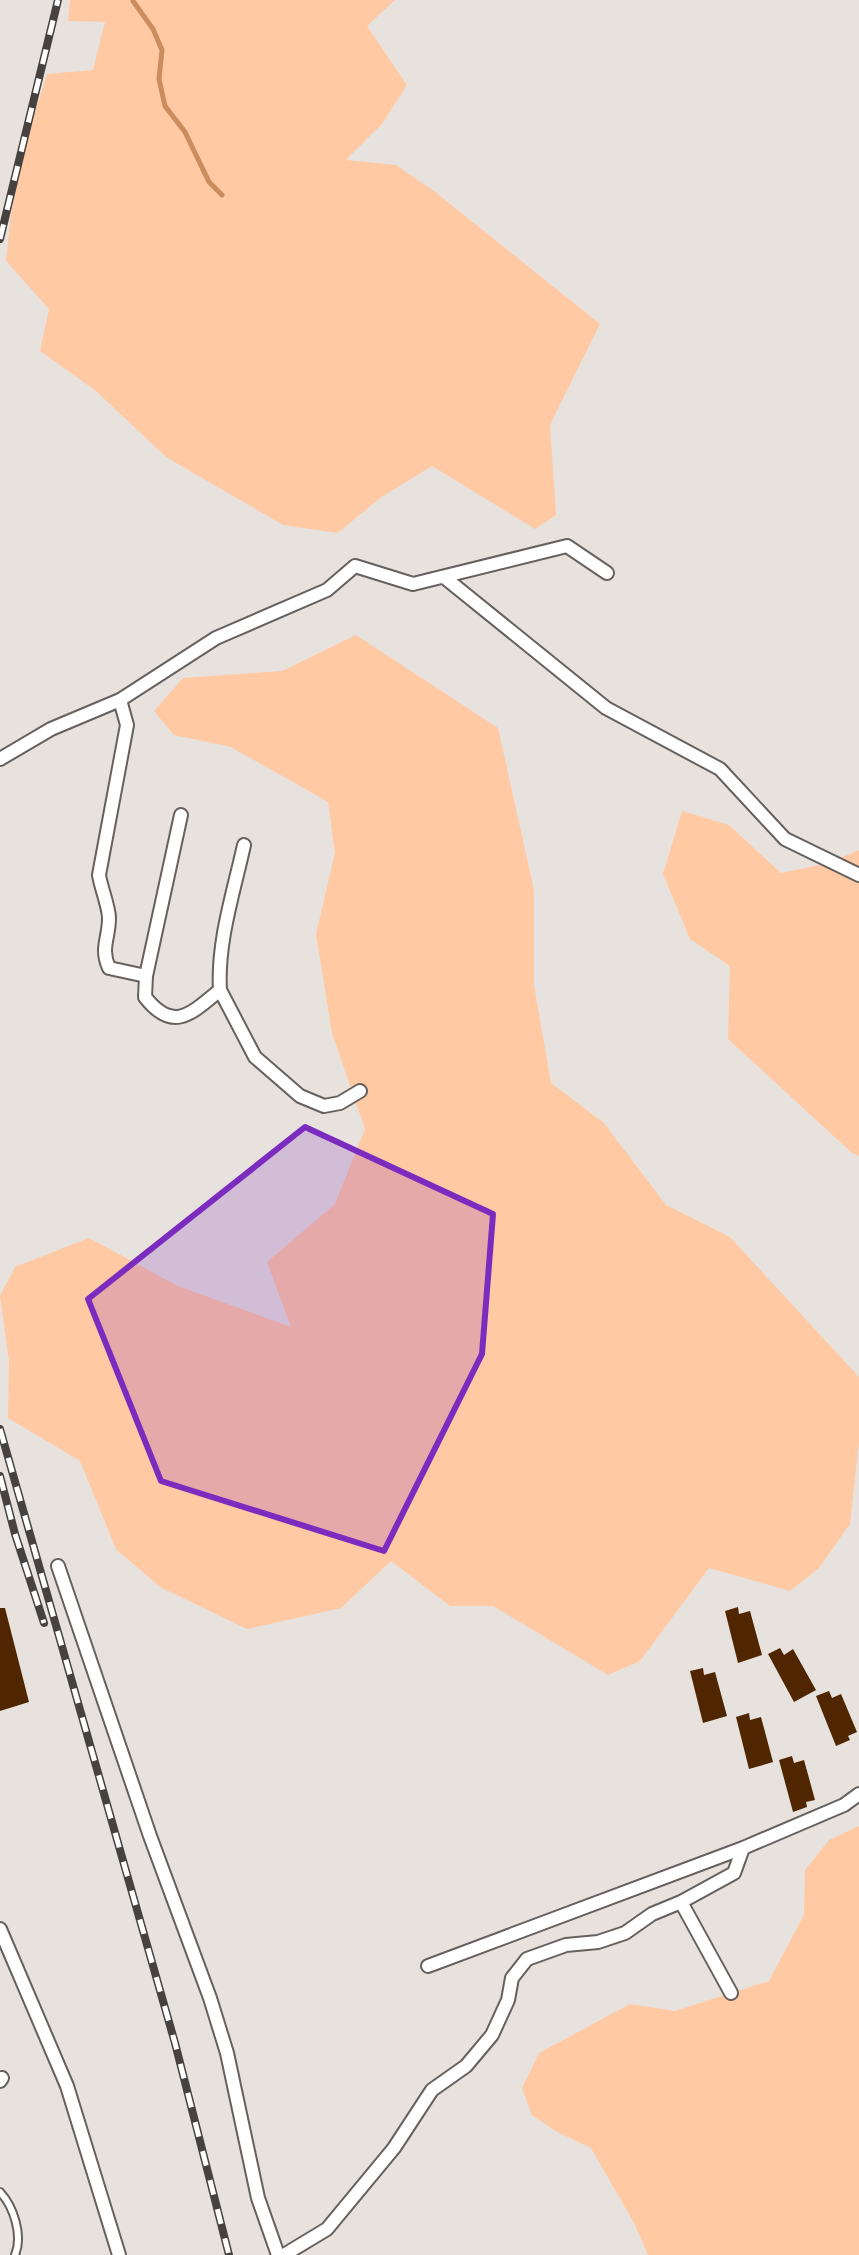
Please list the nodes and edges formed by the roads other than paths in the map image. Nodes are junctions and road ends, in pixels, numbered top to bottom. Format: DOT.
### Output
graph roads {
  1 [pos="607,573"];
  2 [pos="444,577"];
  3 [pos="120,700"];
  4 [pos="0,759"];
  5 [pos="181,815"];
  6 [pos="244,845"];
  7 [pos="859,875"];
  8 [pos="146,976"];
  9 [pos="220,990"];
  10 [pos="360,1091"];
  11 [pos="58,1566"];
  12 [pos="859,1794"];
  13 [pos="743,1848"];
  14 [pos="681,1902"];
  15 [pos="0,1929"];
  16 [pos="428,1966"];
  17 [pos="731,1993"];
  18 [pos="0,2192"];
  19 [pos="15,2255"];
  20 [pos="119,2255"];
  21 [pos="278,2255"];
  22 [pos="284,2255"];
  1 -- 2 [label="street"];
  2 -- 3 [label="street"];
  2 -- 7 [label="street"];
  3 -- 4 [label="street"];
  3 -- 8 [label="street"];
  5 -- 8 [label="street"];
  6 -- 9 [label="street"];
  8 -- 9 [label="street"];
  9 -- 10 [label="street"];
  11 -- 21 [label="street"];
  12 -- 13 [label="street"];
  13 -- 14 [label="street"];
  13 -- 16 [label="street"];
  14 -- 17 [label="street"];
  14 -- 22 [label="street"];
  15 -- 20 [label="street"];
  18 -- 19 [label="lane"];
}
